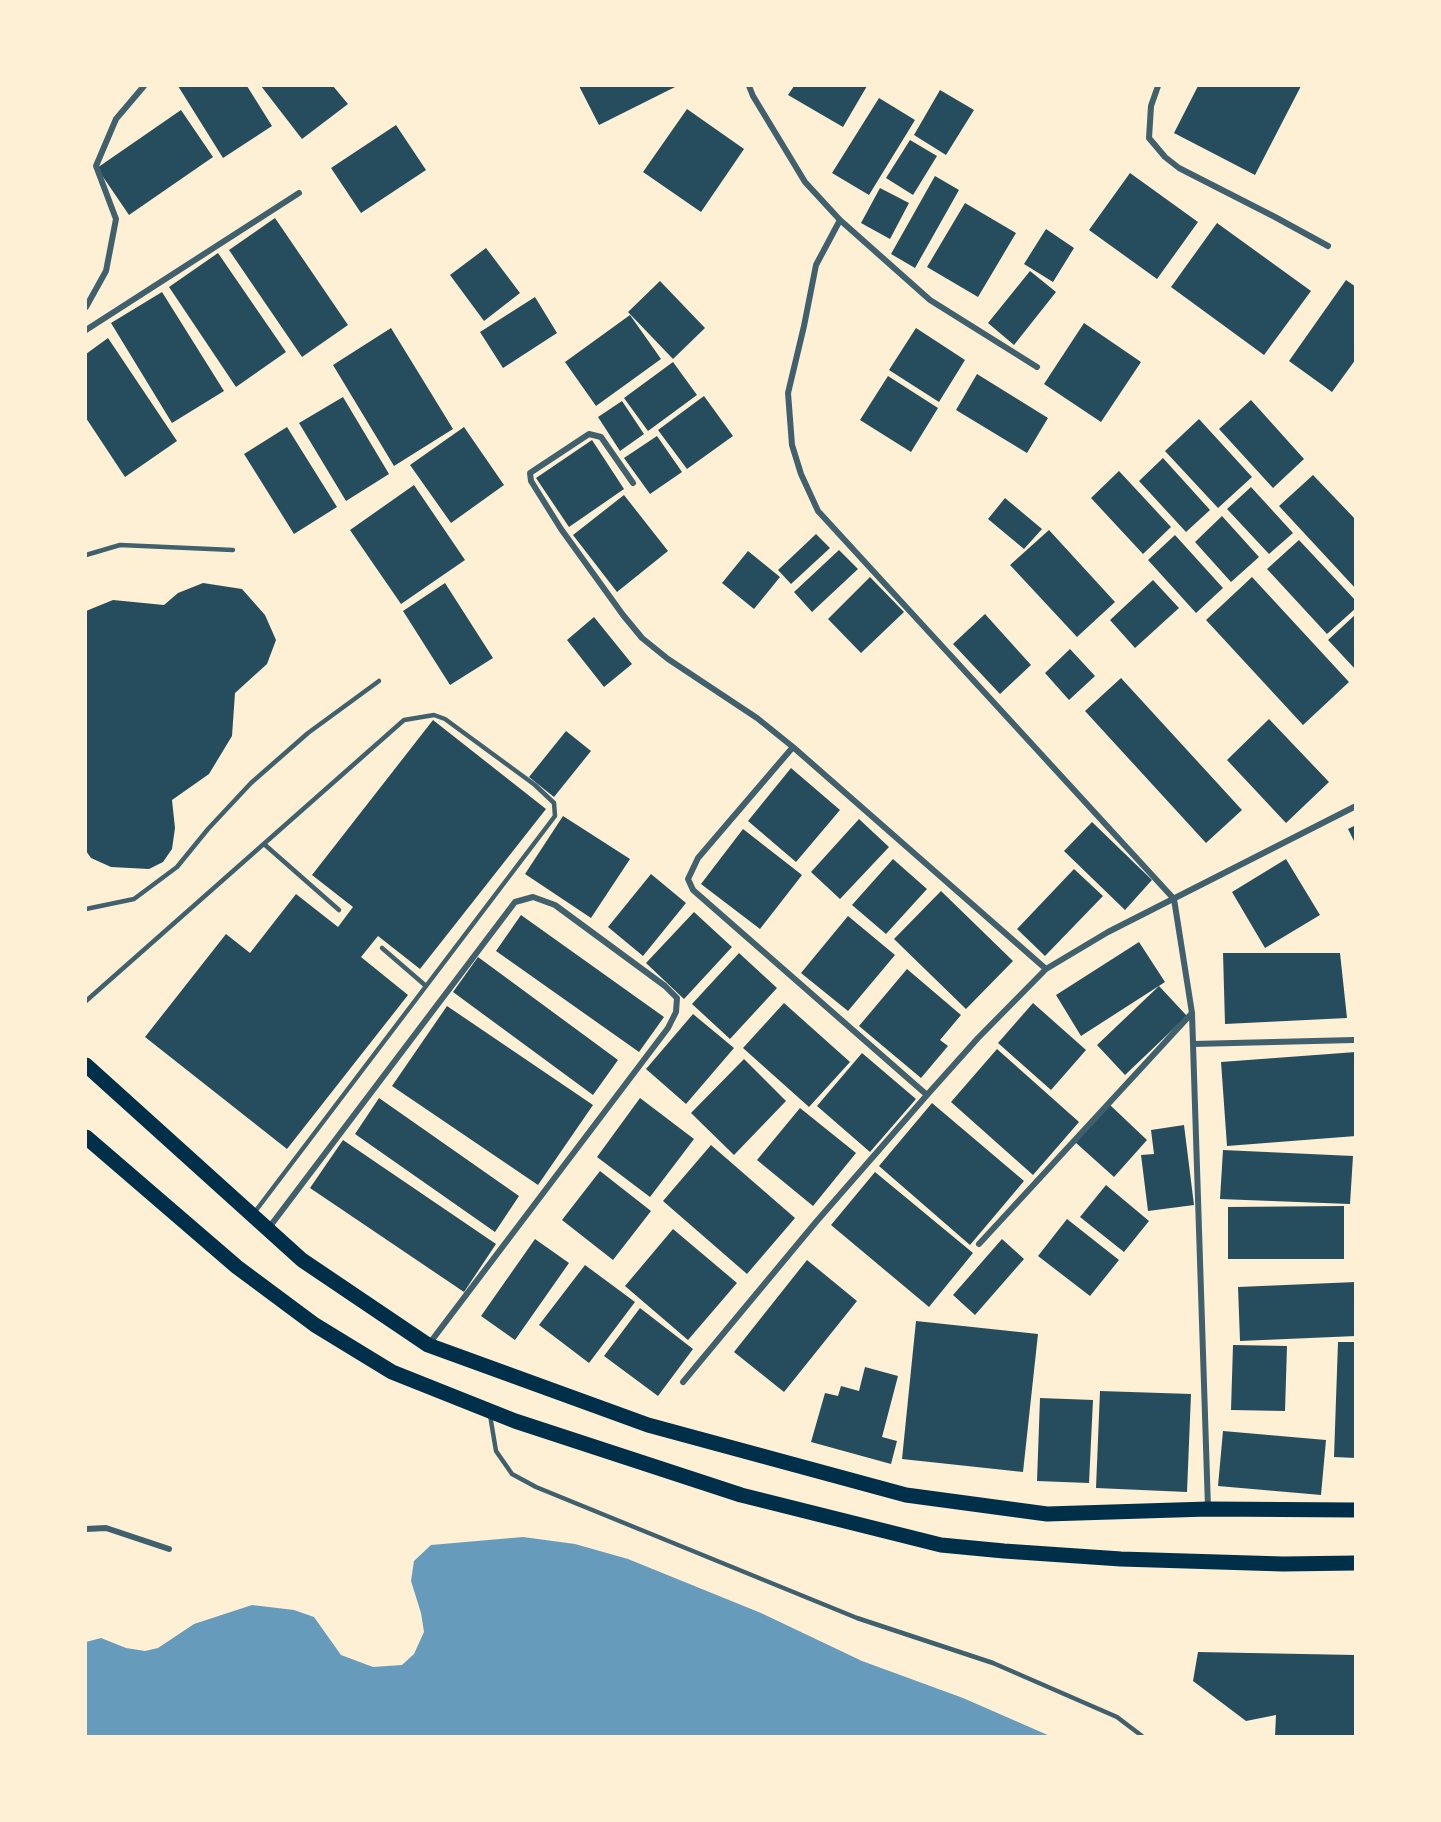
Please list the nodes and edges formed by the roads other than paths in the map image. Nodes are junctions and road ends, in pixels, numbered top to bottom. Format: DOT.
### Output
graph roads {
  1 [pos="144,86"];
  2 [pos="749,86"];
  3 [pos="1158,86"];
  4 [pos="299,193"];
  5 [pos="840,220"];
  6 [pos="1328,246"];
  7 [pos="86,307"];
  8 [pos="86,330"];
  9 [pos="1037,367"];
  10 [pos="633,483"];
  11 [pos="233,550"];
  12 [pos="86,555"];
  13 [pos="379,681"];
  14 [pos="793,747"];
  15 [pos="1356,806"];
  16 [pos="264,844"];
  17 [pos="1174,898"];
  18 [pos="86,909"];
  19 [pos="339,910"];
  20 [pos="382,948"];
  21 [pos="1046,969"];
  22 [pos="426,986"];
  23 [pos="86,1001"];
  24 [pos="1192,1013"];
  25 [pos="1354,1040"];
  26 [pos="1193,1044"];
  27 [pos="86,1065"];
  28 [pos="927,1095"];
  29 [pos="86,1137"];
  30 [pos="252,1216"];
  31 [pos="268,1229"];
  32 [pos="979,1244"];
  33 [pos="428,1345"];
  34 [pos="683,1382"];
  35 [pos="490,1412"];
  36 [pos="1208,1509"];
  37 [pos="1356,1510"];
  38 [pos="86,1529"];
  39 [pos="169,1549"];
  40 [pos="1356,1563"];
  41 [pos="1142,1737"];
  1 -- 7 [label="street"];
  2 -- 5 [label="street"];
  3 -- 6 [label="street"];
  4 -- 8 [label="street"];
  5 -- 9 [label="street"];
  5 -- 17 [label="street"];
  10 -- 14 [label="street"];
  11 -- 12 [label="lane"];
  13 -- 18 [label="lane"];
  14 -- 21 [label="street"];
  14 -- 28 [label="street"];
  15 -- 17 [label="street"];
  16 -- 19 [label="lane"];
  16 -- 22 [label="lane"];
  16 -- 23 [label="lane"];
  17 -- 21 [label="street"];
  17 -- 24 [label="street"];
  20 -- 22 [label="lane"];
  21 -- 28 [label="street"];
  22 -- 30 [label="lane"];
  24 -- 26 [label="street"];
  24 -- 32 [label="street"];
  25 -- 26 [label="street"];
  26 -- 36 [label="street"];
  27 -- 30 [label="main road"];
  28 -- 34 [label="street"];
  29 -- 35 [label="main road"];
  30 -- 31 [label="main road"];
  31 -- 33 [label="main road"];
  31 -- 33 [label="street"];
  33 -- 36 [label="main road"];
  35 -- 40 [label="main road"];
  35 -- 41 [label="lane"];
  36 -- 37 [label="main road"];
  38 -- 39 [label="street"];
}
